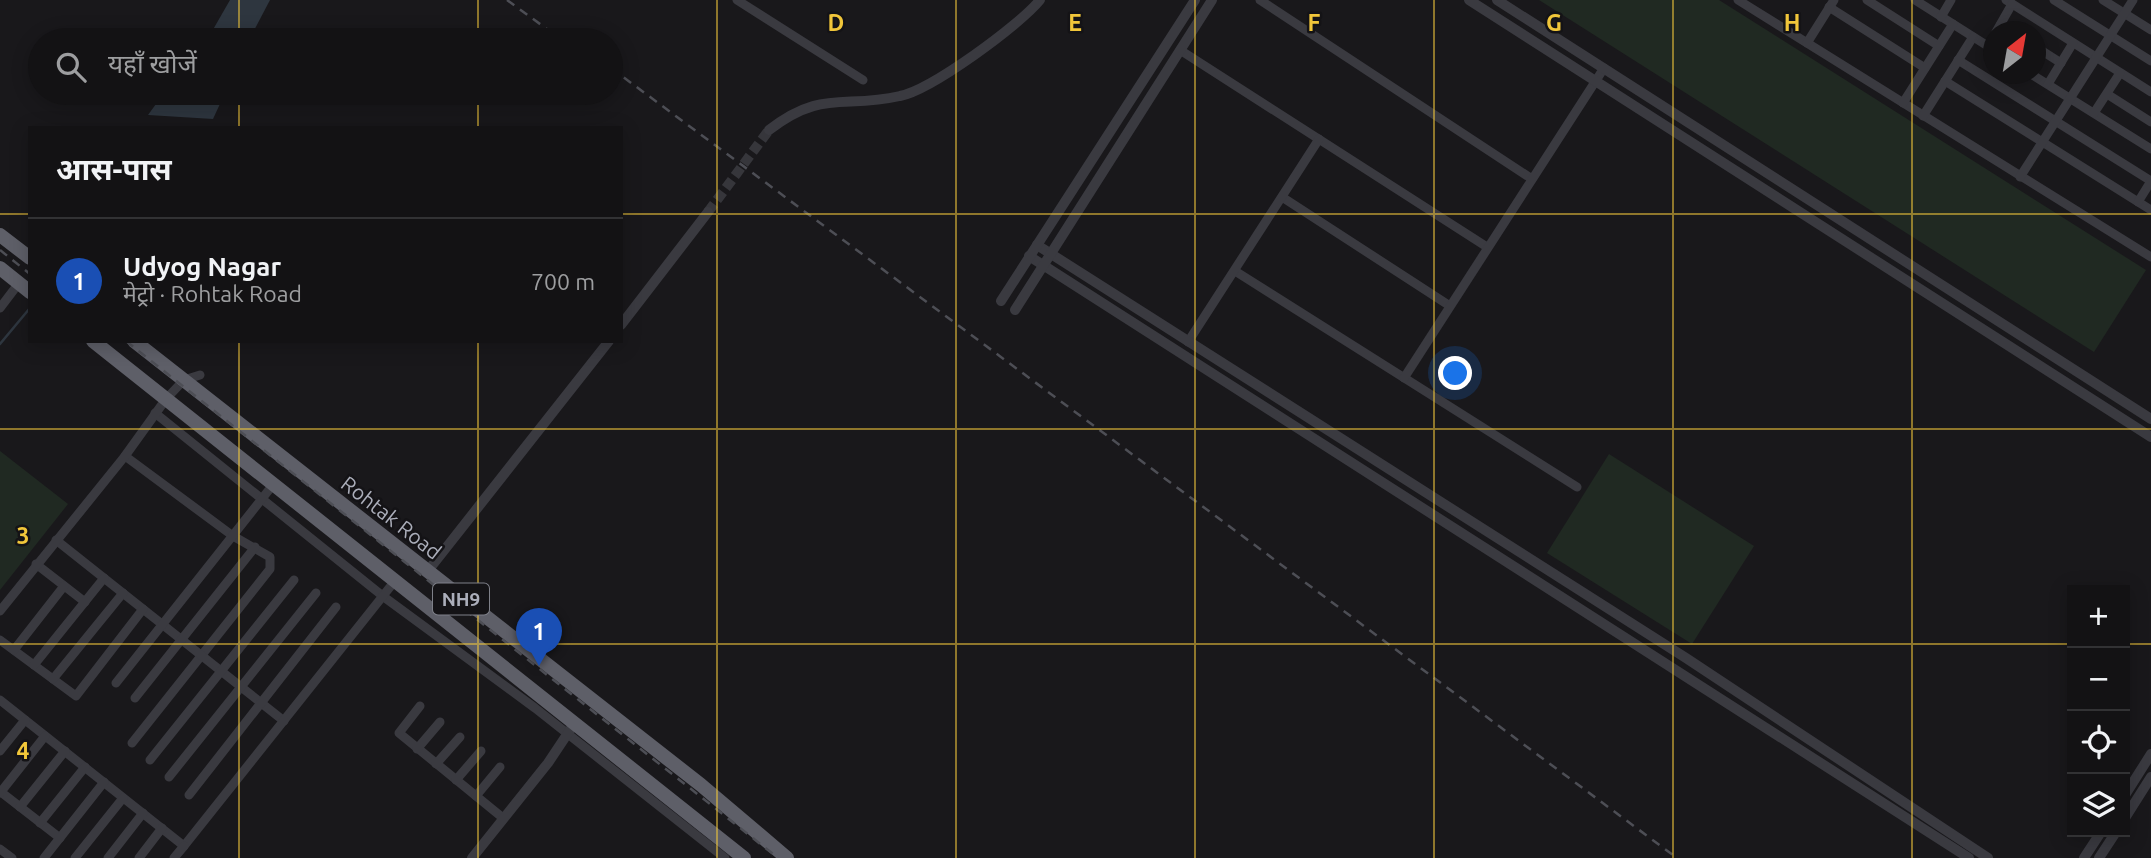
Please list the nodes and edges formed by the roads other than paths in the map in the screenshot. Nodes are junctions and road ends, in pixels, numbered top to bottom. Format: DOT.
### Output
graph roads {
  1 [pos="737,0"];
  2 [pos="1040,0"];
  3 [pos="1195,0"];
  4 [pos="1212,0"];
  5 [pos="1259,0"];
  6 [pos="1469,0"];
  7 [pos="1497,0"];
  8 [pos="1738,0"];
  9 [pos="1867,0"];
  10 [pos="1914,0"];
  11 [pos="1951,0"];
  12 [pos="2054,0"];
  13 [pos="2103,0"];
  14 [pos="2133,0"];
  15 [pos="2009,2"];
  16 [pos="751,4"];
  17 [pos="1832,4"];
  18 [pos="2124,14"];
  19 [pos="1941,17"];
  20 [pos="2001,21"];
  21 [pos="1953,24"];
  22 [pos="2151,30"];
  23 [pos="2110,36"];
  24 [pos="1973,37"];
  25 [pos="1807,43"];
  26 [pos="1983,43"];
  27 [pos="2073,43"];
  28 [pos="1938,46"];
  29 [pos="1180,50"];
  30 [pos="2046,54"];
  31 [pos="2096,58"];
  32 [pos="1958,60"];
  33 [pos="2151,61"];
  34 [pos="2061,63"];
  35 [pos="1604,68"];
  36 [pos="1925,68"];
  37 [pos="2120,73"];
  38 [pos="863,80"];
  39 [pos="1595,80"];
  40 [pos="1945,81"];
  41 [pos="2048,84"];
  42 [pos="2151,92"];
  43 [pos="2107,94"];
  44 [pos="2071,99"];
  45 [pos="1903,103"];
  46 [pos="2094,113"];
  47 [pos="1923,116"];
  48 [pos="2056,122"];
  49 [pos="2151,122"];
  50 [pos="769,130"];
  51 [pos="1319,139"];
  52 [pos="2042,142"];
  53 [pos="2151,149"];
  54 [pos="2020,177"];
  55 [pos="1532,179"];
  56 [pos="2151,181"];
  57 [pos="1282,197"];
  58 [pos="2138,202"];
  59 [pos="2151,210"];
  60 [pos="708,212"];
  61 [pos="0,235"];
  62 [pos="1037,245"];
  63 [pos="1487,247"];
  64 [pos="1051,254"];
  65 [pos="28,256"];
  66 [pos="1029,256"];
  67 [pos="2151,257"];
  68 [pos="1043,265"];
  69 [pos="0,268"];
  70 [pos="1235,271"];
  71 [pos="25,288"];
  72 [pos="1001,300"];
  73 [pos="1450,306"];
  74 [pos="0,308"];
  75 [pos="1015,310"];
  76 [pos="623,322"];
  77 [pos="1188,342"];
  78 [pos="96,343"];
  79 [pos="137,343"];
  80 [pos="607,343"];
  81 [pos="200,375"];
  82 [pos="1404,378"];
  83 [pos="184,380"];
  84 [pos="166,399"];
  85 [pos="155,413"];
  86 [pos="2151,419"];
  87 [pos="2151,437"];
  88 [pos="125,456"];
  89 [pos="272,486"];
  90 [pos="1577,487"];
  91 [pos="263,500"];
  92 [pos="233,536"];
  93 [pos="56,540"];
  94 [pos="255,547"];
  95 [pos="36,564"];
  96 [pos="426,572"];
  97 [pos="104,578"];
  98 [pos="294,580"];
  99 [pos="394,582"];
  100 [pos="64,586"];
  101 [pos="123,593"];
  102 [pos="316,593"];
  103 [pos="384,597"];
  104 [pos="85,602"];
  105 [pos="336,607"];
  106 [pos="143,609"];
  107 [pos="0,611"];
  108 [pos="162,624"];
  109 [pos="0,640"];
  110 [pos="182,640"];
  111 [pos="14,650"];
  112 [pos="202,655"];
  113 [pos="34,665"];
  114 [pos="221,671"];
  115 [pos="53,679"];
  116 [pos="116,683"];
  117 [pos="241,687"];
  118 [pos="135,698"];
  119 [pos="261,703"];
  120 [pos="2,705"];
  121 [pos="420,706"];
  122 [pos="25,720"];
  123 [pos="284,720"];
  124 [pos="440,722"];
  125 [pos="571,729"];
  126 [pos="45,736"];
  127 [pos="460,737"];
  128 [pos="132,743"];
  129 [pos="417,749"];
  130 [pos="0,751"];
  131 [pos="65,751"];
  132 [pos="481,751"];
  133 [pos="2151,754"];
  134 [pos="150,760"];
  135 [pos="436,764"];
  136 [pos="85,767"];
  137 [pos="500,767"];
  138 [pos="169,777"];
  139 [pos="2151,777"];
  140 [pos="456,780"];
  141 [pos="104,782"];
  142 [pos="2130,786"];
  143 [pos="0,793"];
  144 [pos="189,795"];
  145 [pos="476,796"];
  146 [pos="123,797"];
  147 [pos="20,807"];
  148 [pos="2130,810"];
  149 [pos="143,813"];
  150 [pos="503,818"];
  151 [pos="40,823"];
  152 [pos="162,828"];
  153 [pos="2098,837"];
  154 [pos="2113,837"];
  155 [pos="60,838"];
  156 [pos="184,846"];
  157 [pos="0,849"];
  158 [pos="12,858"];
  159 [pos="44,858"];
  160 [pos="75,858"];
  161 [pos="108,858"];
  162 [pos="139,858"];
  163 [pos="174,858"];
  164 [pos="472,858"];
  165 [pos="725,858"];
  166 [pos="744,858"];
  167 [pos="787,858"];
  168 [pos="1969,858"];
  169 [pos="1988,858"];
  170 [pos="2084,858"];
  171 [pos="2099,858"];
  1 -- 16 [label="street"];
  2 -- 50 [label="street"];
  3 -- 62 [label="street"];
  4 -- 29 [label="street"];
  5 -- 55 [label="street"];
  6 -- 39 [label="street"];
  7 -- 35 [label="street"];
  8 -- 25 [label="street"];
  9 -- 28 [label="street"];
  10 -- 19 [label="street"];
  11 -- 19 [label="street"];
  12 -- 23 [label="street"];
  13 -- 18 [label="street"];
  14 -- 18 [label="street"];
  15 -- 20 [label="street"];
  15 -- 27 [label="street"];
  16 -- 38 [label="street"];
  17 -- 25 [label="street"];
  17 -- 36 [label="street"];
  18 -- 22 [label="street"];
  18 -- 23 [label="street"];
  19 -- 21 [label="street"];
  21 -- 24 [label="street"];
  21 -- 28 [label="street"];
  23 -- 31 [label="street"];
  23 -- 33 [label="street"];
  24 -- 26 [label="street"];
  24 -- 32 [label="street"];
  25 -- 45 [label="street"];
  27 -- 31 [label="street"];
  27 -- 34 [label="street"];
  28 -- 36 [label="street"];
  29 -- 51 [label="street"];
  29 -- 64 [label="street"];
  30 -- 34 [label="street"];
  31 -- 37 [label="street"];
  31 -- 44 [label="street"];
  32 -- 40 [label="street"];
  32 -- 48 [label="street"];
  34 -- 41 [label="street"];
  35 -- 39 [label="street"];
  35 -- 86 [label="street"];
  36 -- 45 [label="street"];
  37 -- 42 [label="street"];
  37 -- 43 [label="street"];
  39 -- 55 [label="street"];
  39 -- 87 [label="street"];
  40 -- 47 [label="street"];
  40 -- 52 [label="street"];
  41 -- 44 [label="street"];
  43 -- 46 [label="street"];
  43 -- 49 [label="street"];
  44 -- 46 [label="street"];
  44 -- 48 [label="street"];
  45 -- 47 [label="street"];
  46 -- 53 [label="street"];
  47 -- 54 [label="street"];
  48 -- 52 [label="street"];
  48 -- 56 [label="street"];
  51 -- 57 [label="street"];
  51 -- 63 [label="street"];
  52 -- 54 [label="street"];
  52 -- 58 [label="street"];
  54 -- 67 [label="street"];
  55 -- 63 [label="street"];
  56 -- 58 [label="street"];
  57 -- 70 [label="street"];
  57 -- 73 [label="street"];
  58 -- 59 [label="street"];
  60 -- 76 [label="street"];
  61 -- 65 [label="highway"];
  62 -- 64 [label="street"];
  62 -- 66 [label="street"];
  63 -- 73 [label="street"];
  64 -- 68 [label="street"];
  64 -- 77 [label="street"];
  66 -- 68 [label="street"];
  66 -- 72 [label="street"];
  68 -- 75 [label="street"];
  68 -- 168 [label="street"];
  69 -- 71 [label="highway"];
  70 -- 77 [label="street"];
  70 -- 82 [label="street"];
  71 -- 74 [label="street"];
  72 -- 75 [label="street"];
  73 -- 82 [label="street"];
  77 -- 169 [label="street"];
  78 -- 84 [label="highway, NH9"];
  79 -- 83 [label="highway, Rohtak Road / NH9"];
  80 -- 96 [label="street"];
  81 -- 83 [label="street"];
  82 -- 90 [label="street"];
  83 -- 84 [label="street"];
  83 -- 96 [label="highway, Rohtak Road / NH9"];
  84 -- 85 [label="street"];
  84 -- 89 [label="highway, NH9"];
  85 -- 88 [label="street"];
  85 -- 91 [label="street"];
  88 -- 92 [label="street"];
  88 -- 93 [label="street"];
  89 -- 91 [label="street"];
  89 -- 99 [label="highway, NH9"];
  91 -- 92 [label="street"];
  91 -- 103 [label="street"];
  92 -- 94 [label="street"];
  92 -- 108 [label="street"];
  93 -- 95 [label="street"];
  93 -- 97 [label="street"];
  94 -- 110 [label="street"];
  94 -- 112 [label="street"];
  95 -- 100 [label="street"];
  95 -- 107 [label="street"];
  96 -- 167 [label="highway, Rohtak Road / NH9"];
  97 -- 101 [label="street"];
  97 -- 104 [label="street"];
  98 -- 114 [label="street"];
  99 -- 103 [label="street"];
  99 -- 125 [label="highway, NH9"];
  100 -- 104 [label="street"];
  100 -- 111 [label="street"];
  101 -- 106 [label="street"];
  101 -- 115 [label="street"];
  102 -- 117 [label="street"];
  103 -- 123 [label="street"];
  103 -- 125 [label="street"];
  104 -- 113 [label="street"];
  105 -- 119 [label="street"];
  106 -- 108 [label="street"];
  106 -- 115 [label="street"];
  108 -- 110 [label="street"];
  108 -- 116 [label="street"];
  109 -- 111 [label="street"];
  110 -- 112 [label="street"];
  110 -- 118 [label="street"];
  111 -- 113 [label="street"];
  112 -- 114 [label="street"];
  112 -- 128 [label="street"];
  113 -- 115 [label="street"];
  114 -- 117 [label="street"];
  114 -- 134 [label="street"];
  117 -- 119 [label="street"];
  117 -- 138 [label="street"];
  119 -- 123 [label="street"];
  119 -- 144 [label="street"];
  120 -- 122 [label="street"];
  121 -- 129 [label="street"];
  122 -- 126 [label="street"];
  122 -- 130 [label="street"];
  123 -- 156 [label="street"];
  124 -- 129 [label="street"];
  125 -- 150 [label="street"];
  125 -- 165 [label="street"];
  125 -- 166 [label="highway, NH9"];
  126 -- 131 [label="street"];
  126 -- 143 [label="street"];
  127 -- 135 [label="street"];
  129 -- 135 [label="street"];
  131 -- 136 [label="street"];
  131 -- 147 [label="street"];
  132 -- 140 [label="street"];
  133 -- 142 [label="street"];
  135 -- 140 [label="street"];
  136 -- 141 [label="street"];
  136 -- 151 [label="street"];
  137 -- 145 [label="street"];
  139 -- 148 [label="street"];
  140 -- 145 [label="street"];
  141 -- 146 [label="street"];
  141 -- 155 [label="street"];
  143 -- 147 [label="street"];
  145 -- 150 [label="street"];
  146 -- 149 [label="street"];
  146 -- 160 [label="street"];
  147 -- 151 [label="street"];
  149 -- 152 [label="street"];
  149 -- 161 [label="street"];
  150 -- 164 [label="street"];
  151 -- 155 [label="street"];
  152 -- 156 [label="street"];
  152 -- 162 [label="street"];
  153 -- 170 [label="street"];
  154 -- 171 [label="street"];
  155 -- 159 [label="street"];
  156 -- 163 [label="street"];
  157 -- 158 [label="street"];
}
